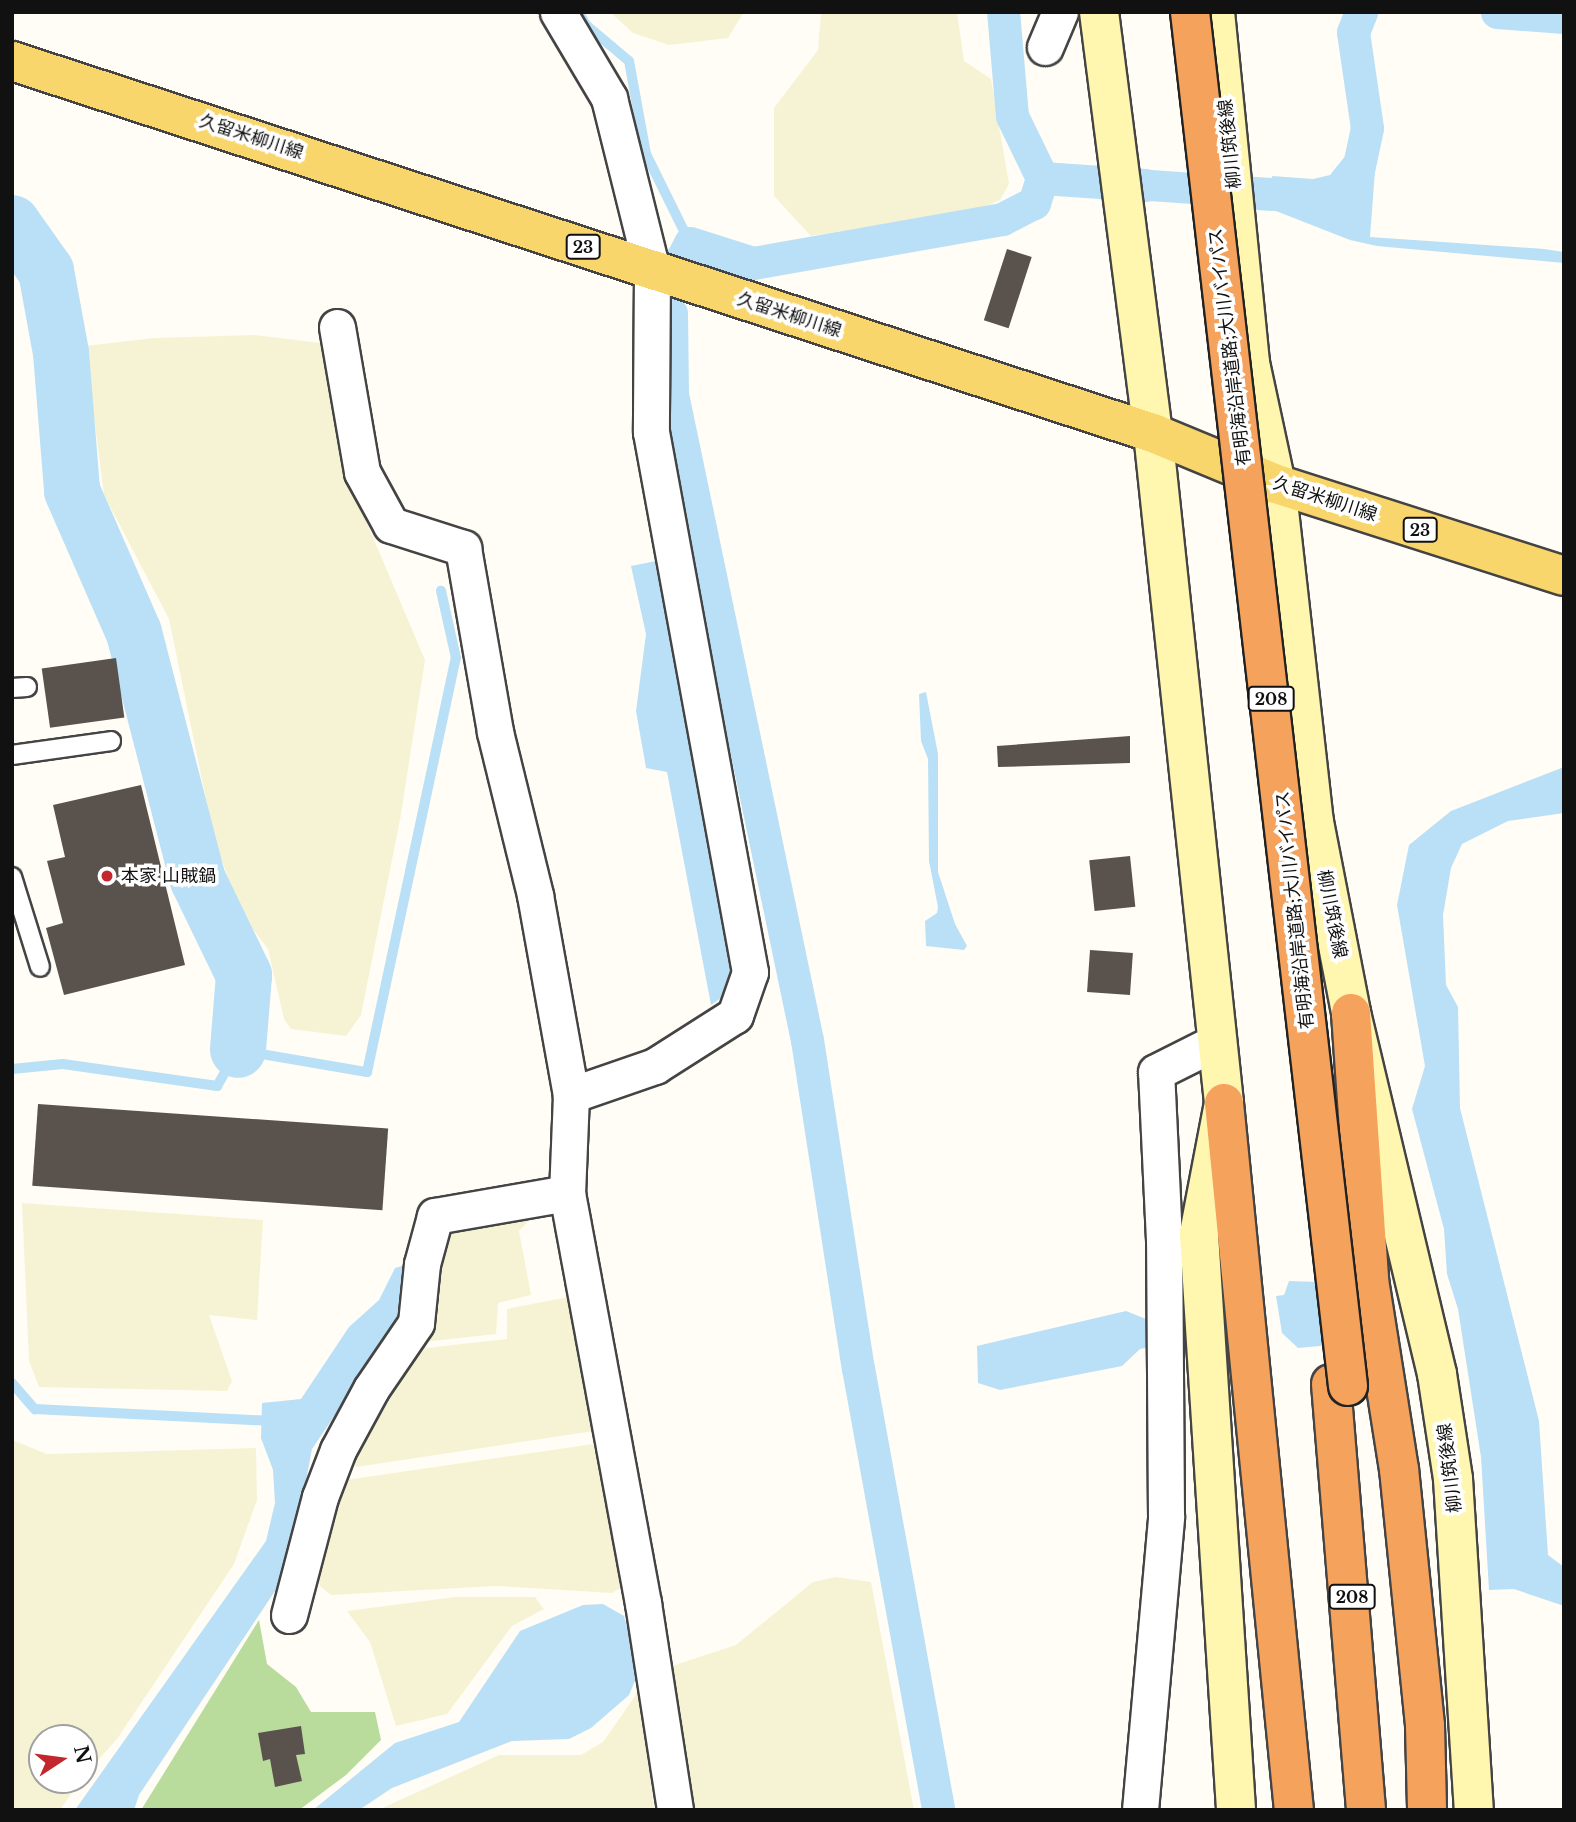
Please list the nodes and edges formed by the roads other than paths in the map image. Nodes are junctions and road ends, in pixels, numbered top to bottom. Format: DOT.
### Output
graph roads {
  1 [pos="558,12"];
  2 [pos="1060,12"];
  3 [pos="1099,12"];
  4 [pos="1173,12"];
  5 [pos="1190,12"];
  6 [pos="1215,12"];
  7 [pos="1045,47"];
  8 [pos="12,61"];
  9 [pos="652,271"];
  10 [pos="337,327"];
  11 [pos="1153,433"];
  12 [pos="1276,484"];
  13 [pos="1564,576"];
  14 [pos="111,741"];
  15 [pos="12,755"];
  16 [pos="12,877"];
  17 [pos="40,967"];
  18 [pos="1351,1013"];
  19 [pos="1218,1041"];
  20 [pos="571,1095"];
  21 [pos="1224,1103"];
  22 [pos="567,1193"];
  23 [pos="1339,1385"];
  24 [pos="289,1615"];
  25 [pos="675,1810"];
  26 [pos="1140,1810"];
  27 [pos="1236,1810"];
  28 [pos="1294,1810"];
  29 [pos="1366,1810"];
  30 [pos="1386,1810"];
  31 [pos="1427,1810"];
  32 [pos="1474,1810"];
  1 -- 9 [label="street"];
  2 -- 7 [label="street"];
  3 -- 11 [label="main road"];
  4 -- 23 [label="highway, 有明海沿岸道路;大川バイパス / 208"];
  5 -- 23 [label="highway, 有明海沿岸道路;大川バイパス / 208, bridge"];
  6 -- 12 [label="main road, 柳川筑後線"];
  8 -- 9 [label="main road, 久留米柳川線 / 23"];
  9 -- 11 [label="main road, 久留米柳川線 / 23"];
  9 -- 20 [label="street"];
  10 -- 20 [label="street"];
  11 -- 12 [label="main road, 久留米柳川線 / 23"];
  11 -- 19 [label="main road"];
  12 -- 13 [label="main road, 久留米柳川線 / 23"];
  12 -- 18 [label="main road, 柳川筑後線"];
  14 -- 15 [label="lane"];
  16 -- 17 [label="lane"];
  18 -- 31 [label="highway"];
  18 -- 32 [label="main road, 柳川筑後線"];
  19 -- 21 [label="main road"];
  19 -- 26 [label="street"];
  20 -- 22 [label="street"];
  21 -- 27 [label="main road"];
  21 -- 28 [label="highway"];
  22 -- 24 [label="street"];
  22 -- 25 [label="street"];
  23 -- 29 [label="highway, 有明海沿岸道路;大川バイパス / 208"];
  23 -- 30 [label="highway, 有明海沿岸道路;大川バイパス / 208"];
}
